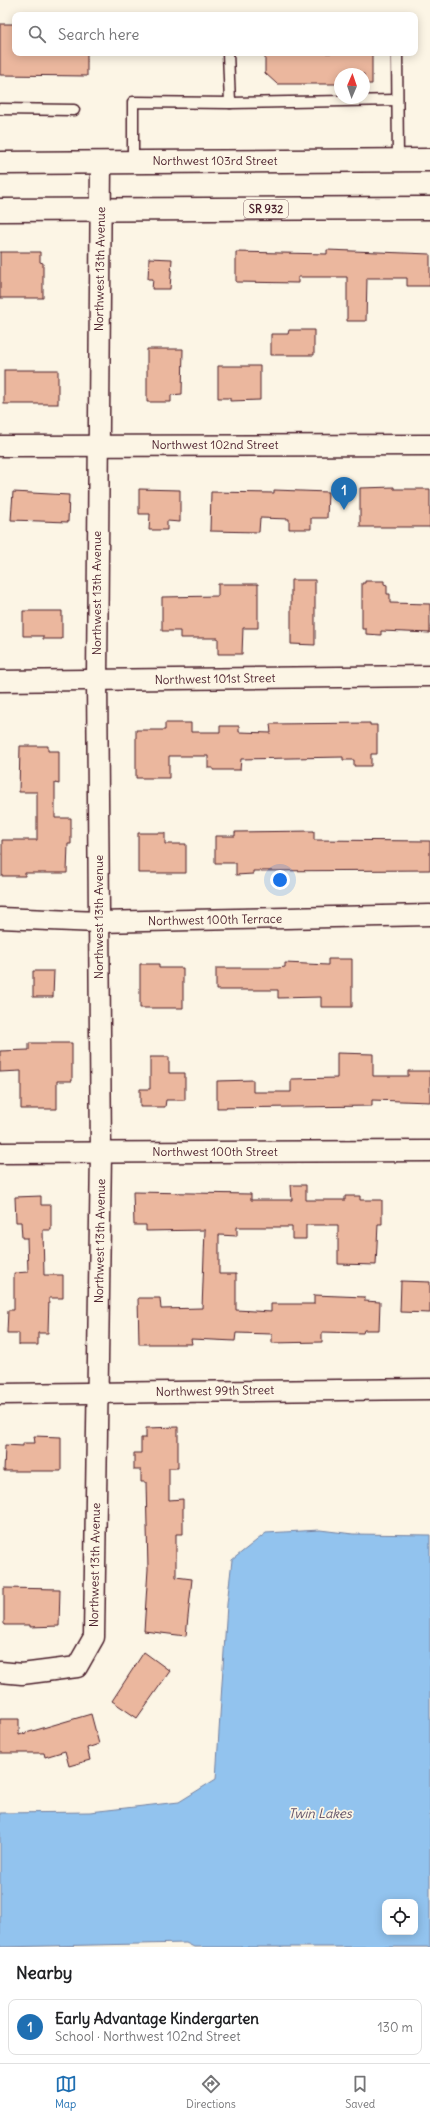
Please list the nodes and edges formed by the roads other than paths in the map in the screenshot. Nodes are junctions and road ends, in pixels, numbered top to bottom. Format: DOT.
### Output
graph roads {
  1 [pos="228,56"];
  2 [pos="397,56"];
  3 [pos="397,100"];
  4 [pos="230,103"];
  5 [pos="0,109"];
  6 [pos="74,110"];
  7 [pos="398,160"];
  8 [pos="430,160"];
  9 [pos="101,162"];
  10 [pos="133,162"];
  11 [pos="0,163"];
  12 [pos="430,208"];
  13 [pos="101,209"];
  14 [pos="0,210"];
  15 [pos="98,445"];
  16 [pos="430,445"];
  17 [pos="0,446"];
  18 [pos="430,676"];
  19 [pos="97,680"];
  20 [pos="0,681"];
  21 [pos="430,915"];
  22 [pos="0,918"];
  23 [pos="98,922"];
  24 [pos="430,1151"];
  25 [pos="101,1152"];
  26 [pos="0,1153"];
  27 [pos="430,1389"];
  28 [pos="98,1392"];
  29 [pos="0,1394"];
  30 [pos="0,1672"];
  1 -- 4 [label="lane"];
  2 -- 3 [label="lane"];
  3 -- 4 [label="lane"];
  3 -- 7 [label="lane"];
  4 -- 10 [label="lane"];
  5 -- 6 [label="lane"];
  7 -- 8 [label="main road, Northwest 103rd Street"];
  7 -- 10 [label="main road, Northwest 103rd Street"];
  9 -- 10 [label="main road, Northwest 103rd Street"];
  9 -- 11 [label="main road, Northwest 103rd Street"];
  9 -- 13 [label="street, Northwest 13th Avenue"];
  12 -- 13 [label="main road, SR 932"];
  13 -- 14 [label="main road, SR 932"];
  13 -- 15 [label="street, Northwest 13th Avenue"];
  15 -- 16 [label="street, Northwest 102nd Street"];
  15 -- 17 [label="street, Northwest 102nd Street"];
  15 -- 19 [label="street, Northwest 13th Avenue"];
  18 -- 19 [label="street, Northwest 101st Street"];
  19 -- 20 [label="street, Northwest 101st Street"];
  19 -- 23 [label="street, Northwest 13th Avenue"];
  21 -- 23 [label="street, Northwest 100th Terrace"];
  22 -- 23 [label="street, Northwest 100th Terrace"];
  23 -- 25 [label="street, Northwest 13th Avenue"];
  24 -- 25 [label="street, Northwest 100th Street"];
  25 -- 26 [label="street, Northwest 100th Street"];
  25 -- 28 [label="street, Northwest 13th Avenue"];
  27 -- 28 [label="street, Northwest 99th Street"];
  28 -- 29 [label="street, Northwest 99th Street"];
  28 -- 30 [label="street, Northwest 13th Avenue"];
}
